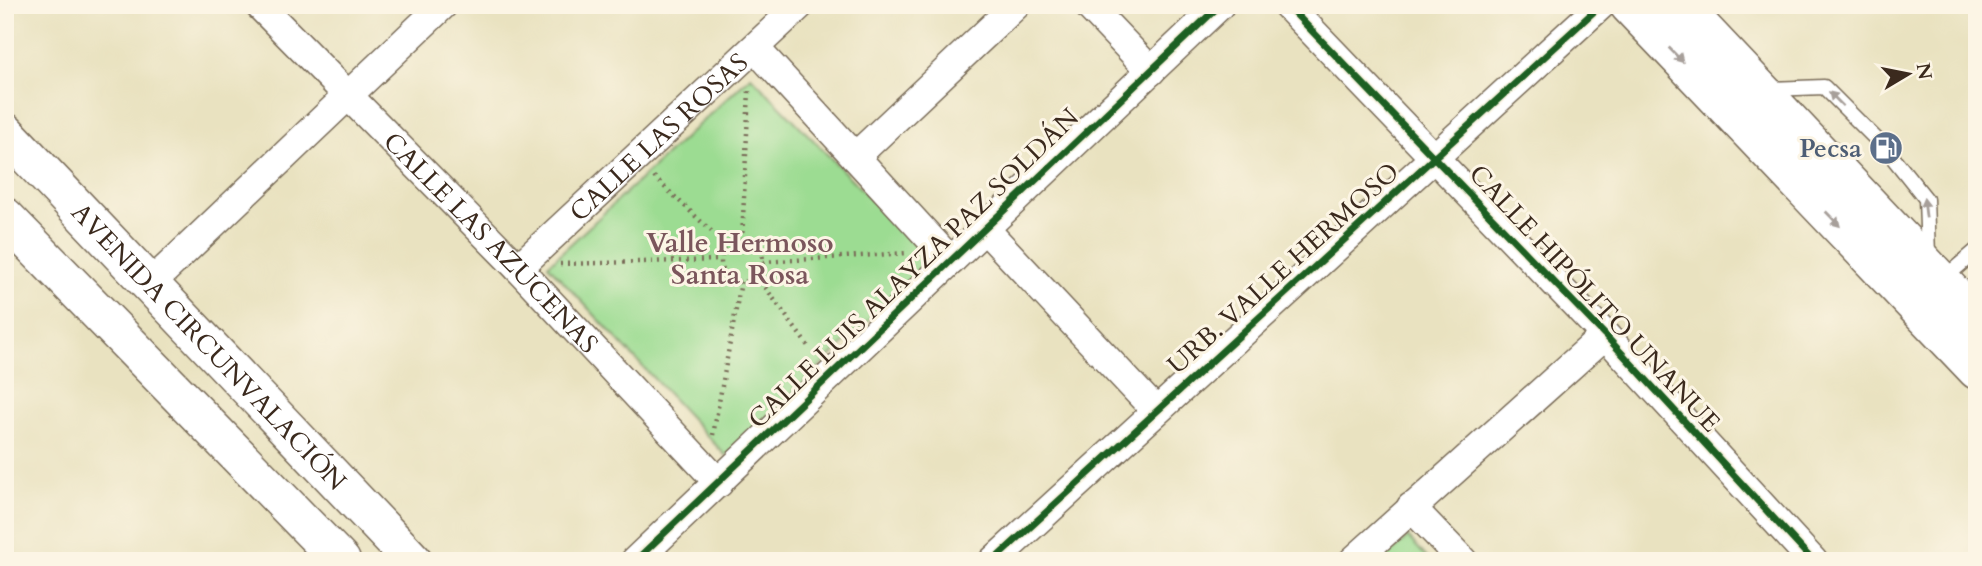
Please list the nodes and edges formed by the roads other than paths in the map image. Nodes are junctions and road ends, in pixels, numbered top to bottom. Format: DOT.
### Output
graph roads {
  1 [pos="259,5"];
  2 [pos="443,5"];
  3 [pos="1016,5"];
  4 [pos="1088,5"];
  5 [pos="1220,5"];
  6 [pos="1287,5"];
  7 [pos="1601,5"];
  8 [pos="1629,5"];
  9 [pos="1679,5"];
  10 [pos="786,10"];
  11 [pos="755,48"];
  12 [pos="1151,71"];
  13 [pos="1759,89"];
  14 [pos="348,95"];
  15 [pos="5,132"];
  16 [pos="1884,147"];
  17 [pos="856,157"];
  18 [pos="1435,159"];
  19 [pos="1894,159"];
  20 [pos="5,217"];
  21 [pos="985,229"];
  22 [pos="1977,250"];
  23 [pos="951,261"];
  24 [pos="518,268"];
  25 [pos="1934,274"];
  26 [pos="150,284"];
  27 [pos="1977,319"];
  28 [pos="1605,335"];
  29 [pos="1977,370"];
  30 [pos="1156,411"];
  31 [pos="719,483"];
  32 [pos="1411,507"];
  33 [pos="367,512"];
  34 [pos="334,553"];
  35 [pos="413,561"];
  36 [pos="635,561"];
  37 [pos="993,561"];
  38 [pos="1353,561"];
  39 [pos="1463,561"];
  40 [pos="1812,561"];
  1 -- 14 [label="street, CALLE LAS AZUCENAS"];
  2 -- 14 [label="street"];
  3 -- 17 [label="street"];
  4 -- 12 [label="street"];
  5 -- 12 [label="street, CALLE LUIS ALAYZA PAZ SOLDÁN"];
  6 -- 18 [label="street, CALLE HIPÓLITO UNANUE"];
  7 -- 18 [label="street, URB. VALLE HERMOSO"];
  8 -- 29 [label="main road, one-way"];
  9 -- 13 [label="main road"];
  10 -- 11 [label="street, CALLE LAS ROSAS"];
  11 -- 17 [label="street"];
  11 -- 24 [label="street, CALLE LAS ROSAS"];
  12 -- 21 [label="street, CALLE LUIS ALAYZA PAZ SOLDÁN"];
  16 -- 13 [label="lane, one-way"];
  13 -- 25 [label="main road"];
  14 -- 24 [label="street, CALLE LAS AZUCENAS"];
  14 -- 26 [label="street"];
  15 -- 26 [label="main road, AVENIDA CIRCUNVALACIÓN"];
  17 -- 23 [label="street"];
  18 -- 28 [label="street, CALLE HIPÓLITO UNANUE"];
  18 -- 30 [label="street, URB. VALLE HERMOSO"];
  25 -- 19 [label="lane, one-way"];
  20 -- 34 [label="main road, AVENIDA CIRCUNVALACIÓN"];
  21 -- 23 [label="street, CALLE LUIS ALAYZA PAZ SOLDÁN"];
  21 -- 30 [label="street"];
  22 -- 25 [label="lane"];
  23 -- 31 [label="street, CALLE LUIS ALAYZA PAZ SOLDÁN"];
  24 -- 31 [label="street, CALLE LAS AZUCENAS"];
  25 -- 27 [label="main road"];
  26 -- 33 [label="main road, AVENIDA CIRCUNVALACIÓN"];
  28 -- 32 [label="street"];
  28 -- 40 [label="street, CALLE HIPÓLITO UNANUE"];
  30 -- 37 [label="street, URB. VALLE HERMOSO"];
  31 -- 36 [label="street, CALLE LUIS ALAYZA PAZ SOLDÁN"];
  32 -- 38 [label="street"];
  32 -- 39 [label="street"];
  33 -- 34 [label="main road"];
  33 -- 35 [label="main road, AVENIDA CIRCUNVALACIÓN"];
}
